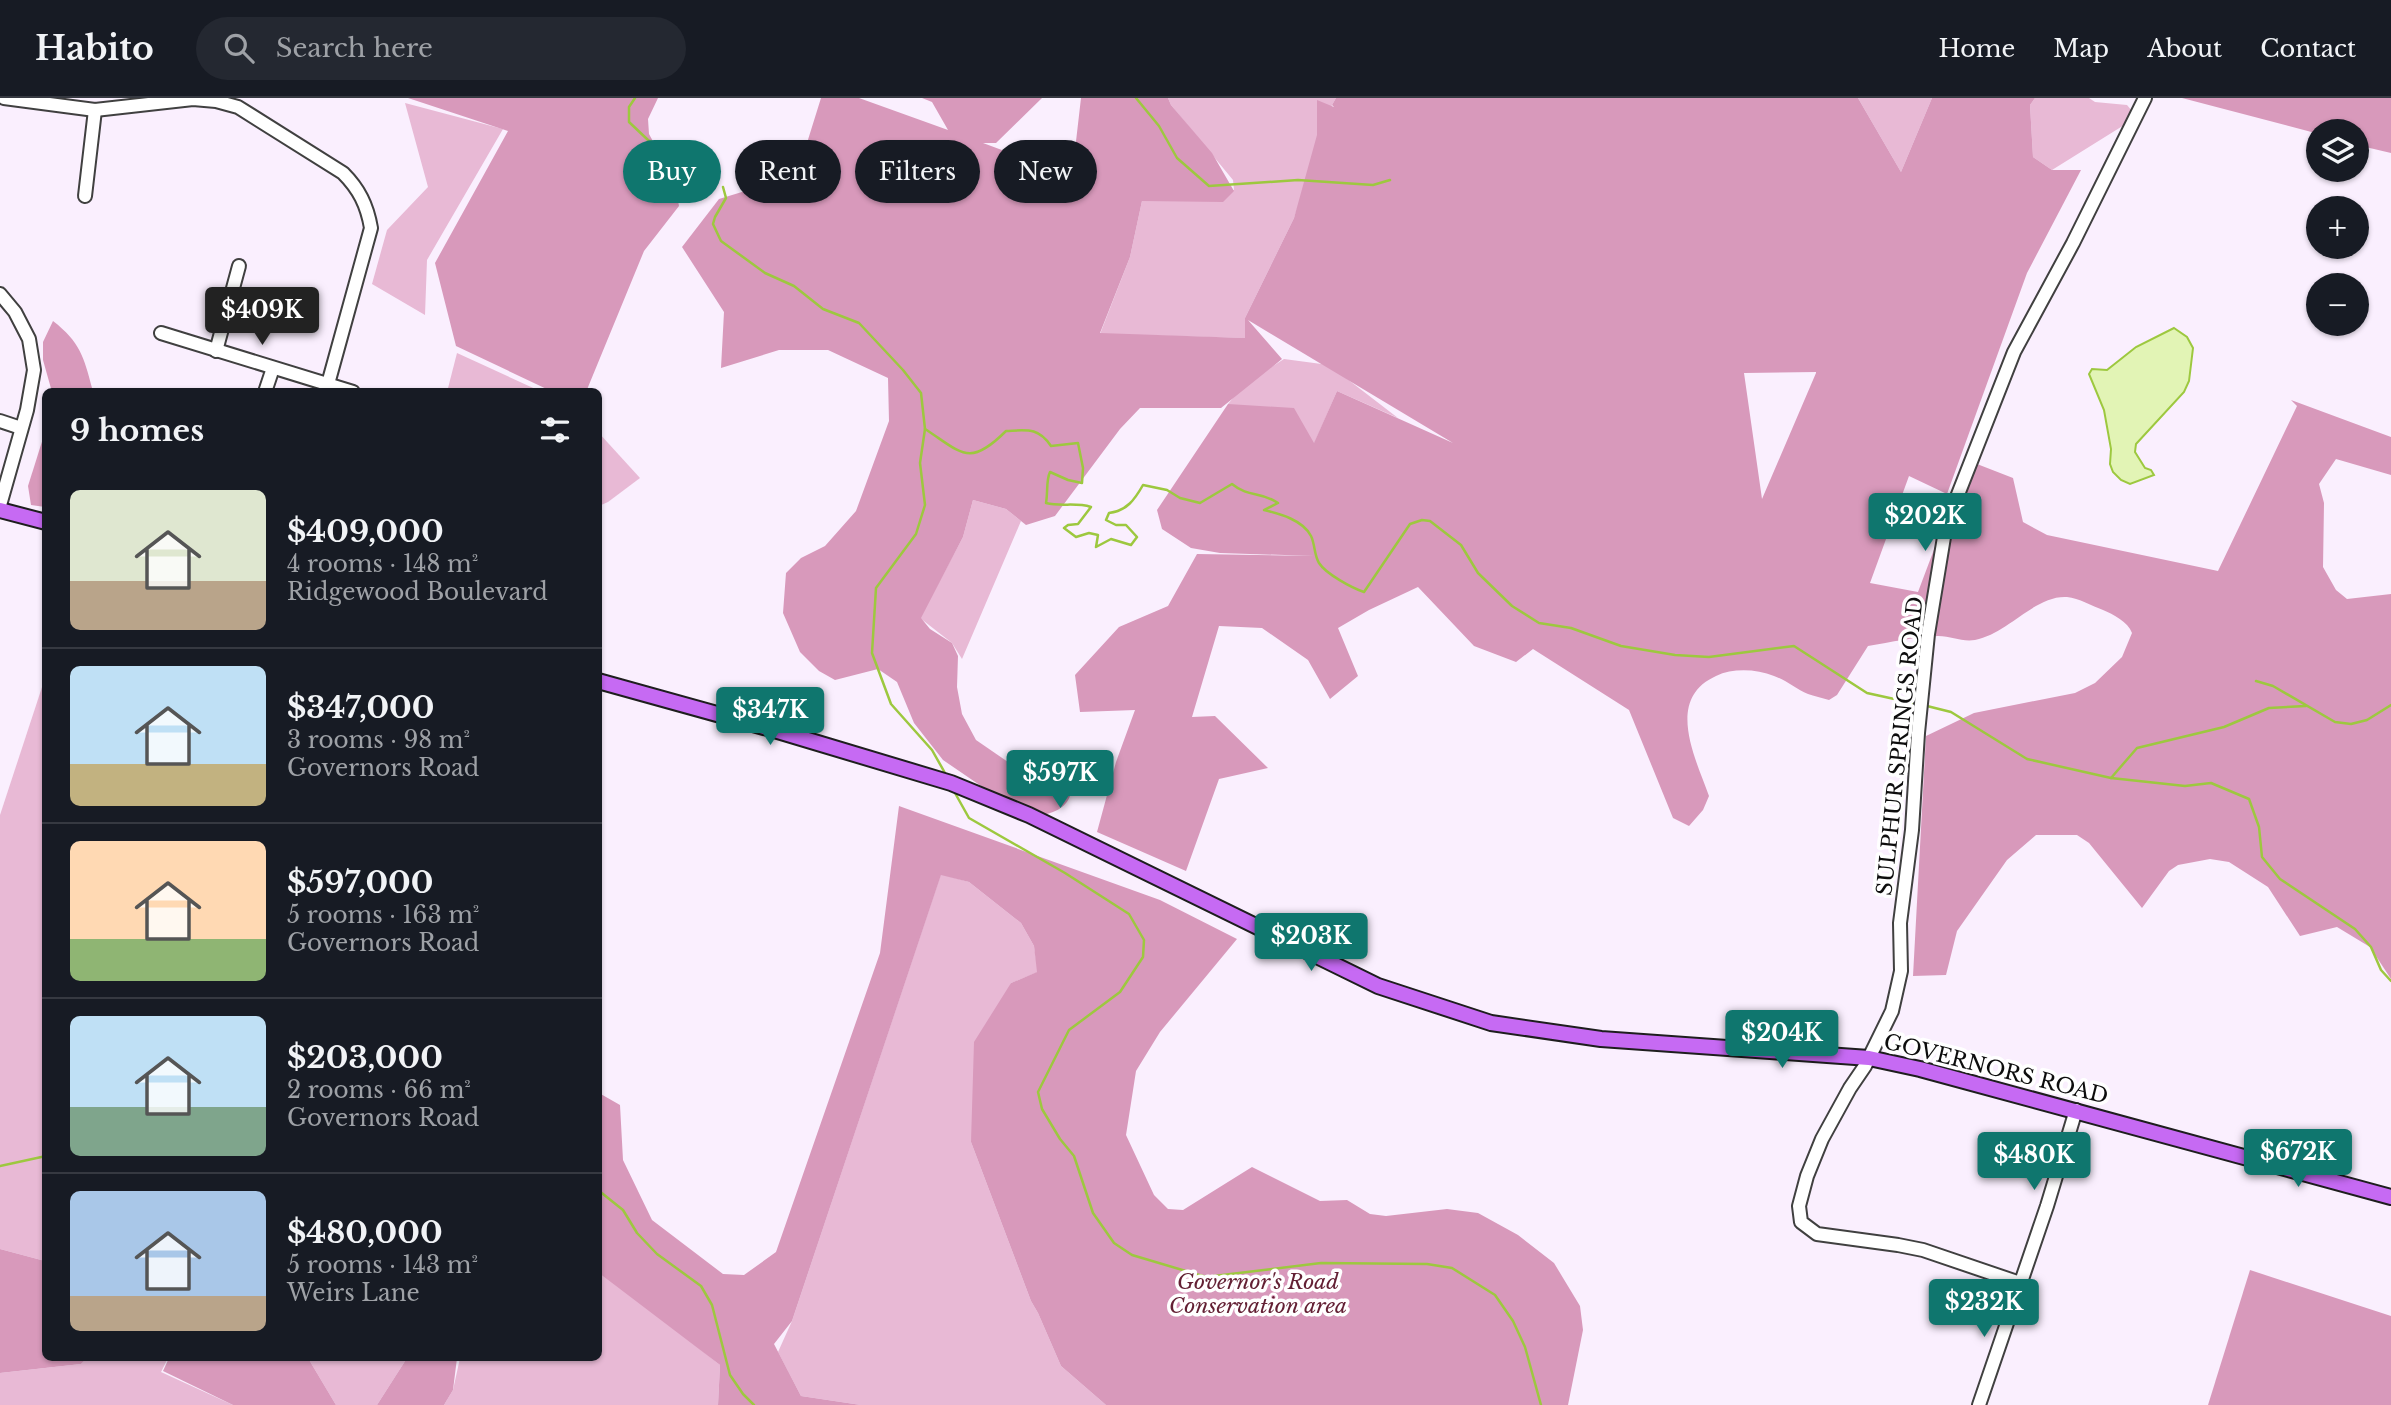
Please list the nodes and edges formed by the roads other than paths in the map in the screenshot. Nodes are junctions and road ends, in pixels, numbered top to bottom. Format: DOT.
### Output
graph roads {
  1 [pos="4,98"];
  2 [pos="2145,98"];
  3 [pos="167,100"];
  4 [pos="95,110"];
  5 [pos="85,196"];
  6 [pos="239,266"];
  7 [pos="0,294"];
  8 [pos="161,333"];
  9 [pos="216,351"];
  10 [pos="273,368"];
  11 [pos="328,384"];
  12 [pos="266,388"];
  13 [pos="340,388"];
  14 [pos="0,421"];
  15 [pos="21,428"];
  16 [pos="0,508"];
  17 [pos="42,521"];
  18 [pos="602,682"];
  19 [pos="1869,1059"];
  20 [pos="2076,1110"];
  21 [pos="2391,1197"];
  22 [pos="2020,1283"];
  23 [pos="1979,1405"];
  1 -- 4 [label="street"];
  2 -- 19 [label="street, SULPHUR SPRINGS ROAD"];
  3 -- 4 [label="street"];
  3 -- 11 [label="street"];
  4 -- 5 [label="street"];
  6 -- 9 [label="street"];
  7 -- 15 [label="street"];
  8 -- 9 [label="street"];
  9 -- 10 [label="street"];
  10 -- 11 [label="street"];
  10 -- 12 [label="street"];
  11 -- 13 [label="street"];
  14 -- 15 [label="street"];
  15 -- 16 [label="street"];
  16 -- 17 [label="main road"];
  18 -- 19 [label="main road, GOVERNORS ROAD"];
  19 -- 20 [label="main road, GOVERNORS ROAD"];
  19 -- 22 [label="street, SULPHUR SPRINGS ROAD"];
  20 -- 21 [label="main road, GOVERNORS ROAD"];
  20 -- 22 [label="street"];
  22 -- 23 [label="street"];
}
